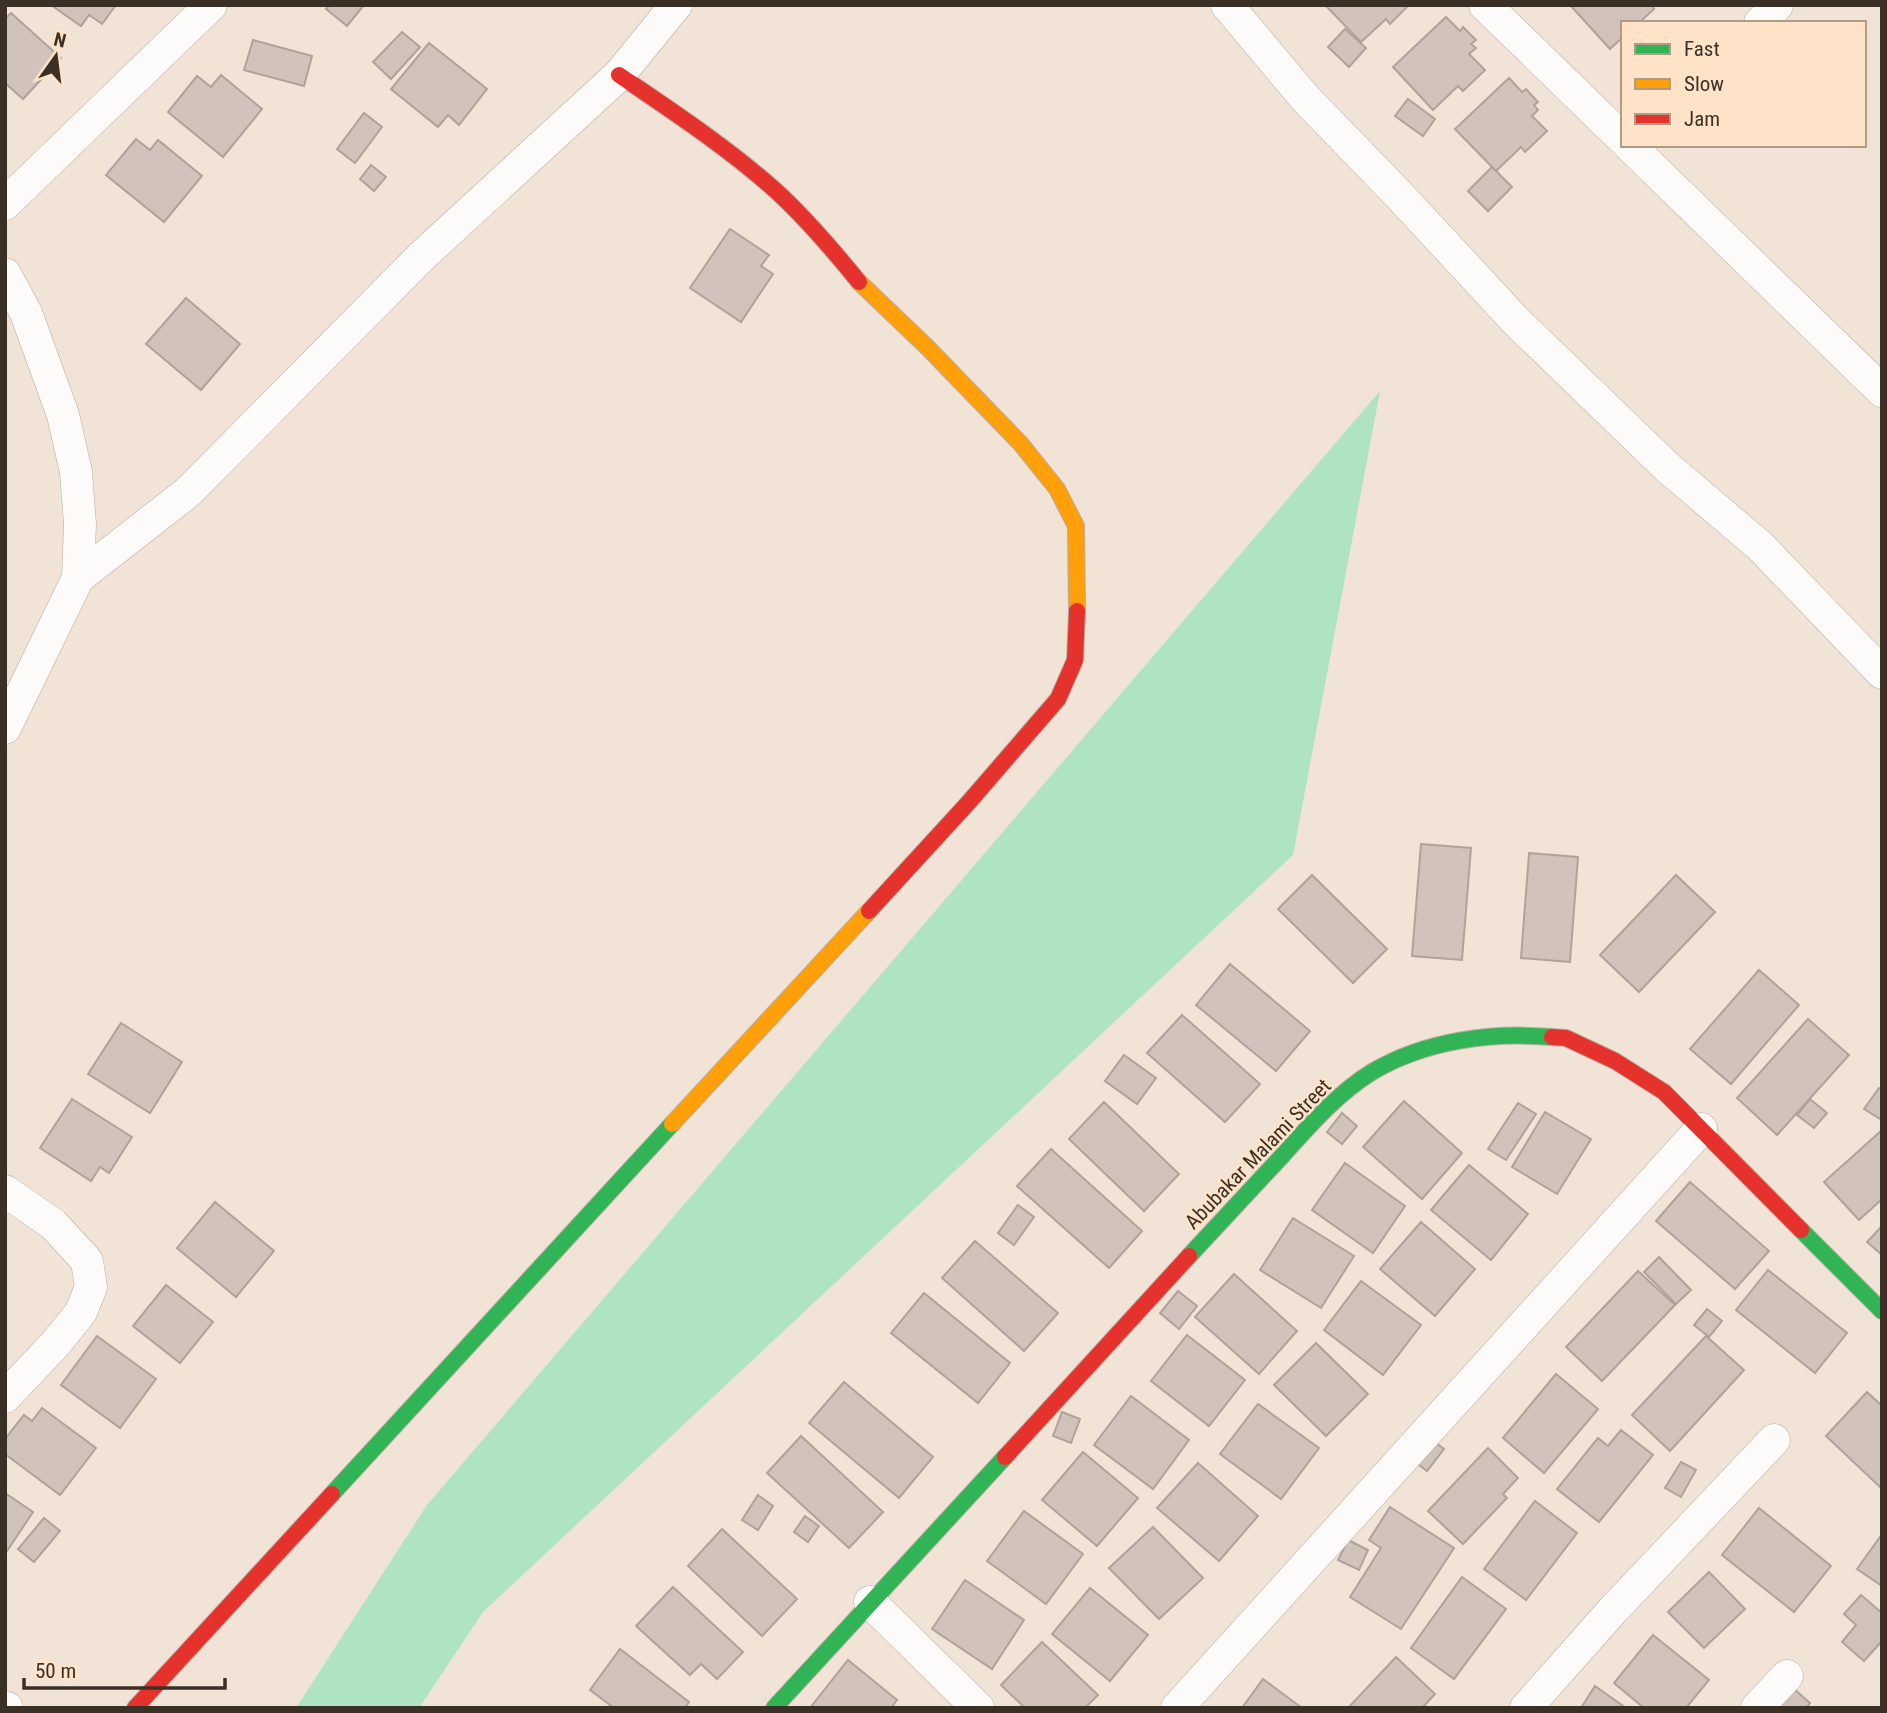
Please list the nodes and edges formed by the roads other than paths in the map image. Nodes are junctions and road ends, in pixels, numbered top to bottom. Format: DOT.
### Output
graph roads {
  1 [pos="211,5"];
  2 [pos="676,5"];
  3 [pos="1227,5"];
  4 [pos="1485,5"];
  5 [pos="1777,5"];
  6 [pos="1762,21"];
  7 [pos="619,75"];
  8 [pos="1621,135"];
  9 [pos="1634,147"];
  10 [pos="5,204"];
  11 [pos="5,274"];
  12 [pos="1882,391"];
  13 [pos="78,578"];
  14 [pos="1882,673"];
  15 [pos="5,727"];
  16 [pos="1701,1129"];
  17 [pos="5,1191"];
  18 [pos="1882,1311"];
  19 [pos="5,1397"];
  20 [pos="1774,1440"];
  21 [pos="870,1602"];
  22 [pos="1787,1676"];
  23 [pos="135,1708"];
  24 [pos="774,1708"];
  25 [pos="978,1708"];
  26 [pos="1177,1708"];
  27 [pos="1526,1708"];
  28 [pos="1757,1708"];
  1 -- 10 [label="street"];
  2 -- 7 [label="street"];
  3 -- 14 [label="street"];
  4 -- 8 [label="street"];
  5 -- 6 [label="street"];
  7 -- 13 [label="street"];
  7 -- 23 [label="street"];
  9 -- 12 [label="street"];
  11 -- 13 [label="street"];
  13 -- 15 [label="street"];
  16 -- 18 [label="street, Abubakar Malami Street"];
  16 -- 21 [label="street, Abubakar Malami Street"];
  16 -- 26 [label="street"];
  17 -- 19 [label="street"];
  20 -- 27 [label="street"];
  21 -- 24 [label="street, Abubakar Malami Street"];
  21 -- 25 [label="street"];
  22 -- 28 [label="street"];
}
